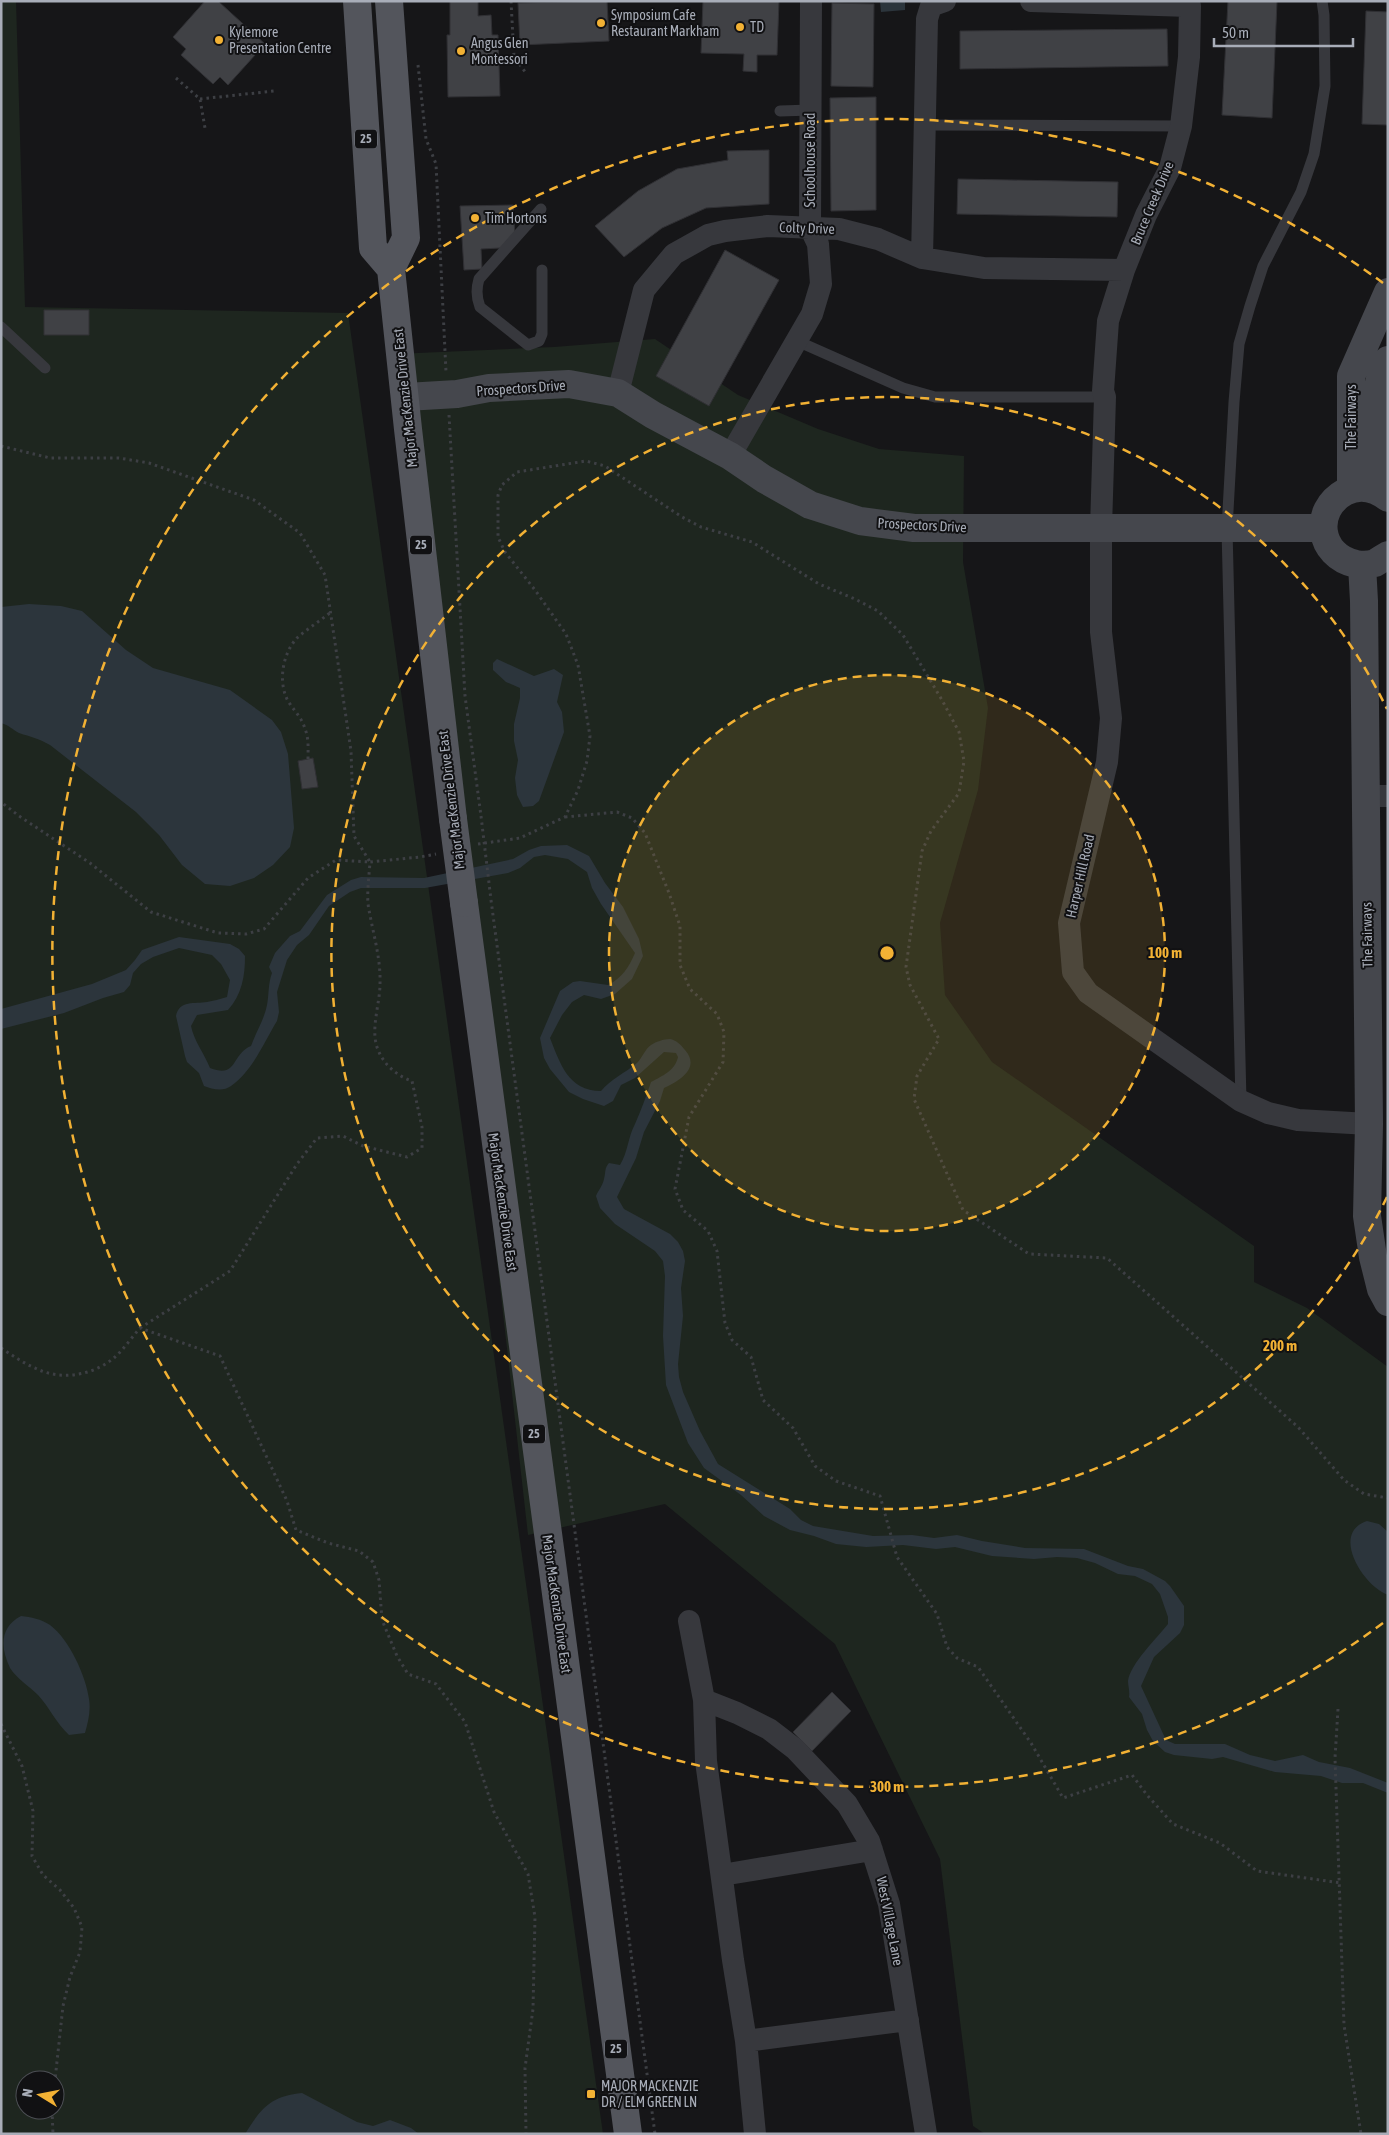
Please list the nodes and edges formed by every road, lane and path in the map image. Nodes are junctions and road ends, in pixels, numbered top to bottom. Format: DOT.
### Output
graph roads {
  1 [pos="357,1"];
  2 [pos="389,1"];
  3 [pos="511,1"];
  4 [pos="812,1"];
  5 [pos="945,1"];
  6 [pos="1030,1"];
  7 [pos="1322,1"];
  8 [pos="1191,4"];
  9 [pos="526,73"];
  10 [pos="176,78"];
  11 [pos="274,91"];
  12 [pos="200,99"];
  13 [pos="811,110"];
  14 [pos="780,111"];
  15 [pos="924,125"];
  16 [pos="1181,126"];
  17 [pos="205,128"];
  18 [pos="541,209"];
  19 [pos="810,227"];
  20 [pos="922,258"];
  21 [pos="391,269"];
  22 [pos="542,270"];
  23 [pos="1124,270"];
  24 [pos="1388,292"];
  25 [pos="1,327"];
  26 [pos="797,341"];
  27 [pos="1388,360"];
  28 [pos="45,368"];
  29 [pos="618,393"];
  30 [pos="406,397"];
  31 [pos="1104,397"];
  32 [pos="1,446"];
  33 [pos="730,456"];
  34 [pos="1351,489"];
  35 [pos="1384,495"];
  36 [pos="1101,528"];
  37 [pos="1323,528"];
  38 [pos="1227,529"];
  39 [pos="1388,554"];
  40 [pos="1362,565"];
  41 [pos="330,612"];
  42 [pos="308,759"];
  43 [pos="1376,796"];
  44 [pos="1,802"];
  45 [pos="481,816"];
  46 [pos="565,817"];
  47 [pos="475,845"];
  48 [pos="438,853"];
  49 [pos="370,862"];
  50 [pos="1242,1101"];
  51 [pos="1369,1124"];
  52 [pos="1388,1302"];
  53 [pos="140,1328"];
  54 [pos="1,1348"];
  55 [pos="1388,1498"];
  56 [pos="689,1621"];
  57 [pos="704,1700"];
  58 [pos="1338,1709"];
  59 [pos="1,1724"];
  60 [pos="872,1850"];
  61 [pos="722,1874"];
  62 [pos="1341,1883"];
  63 [pos="908,2020"];
  64 [pos="746,2041"];
  65 [pos="56,2070"];
  66 [pos="52,2120"];
  67 [pos="52,2134"];
  68 [pos="526,2134"];
  69 [pos="628,2134"];
  70 [pos="655,2134"];
  71 [pos="755,2134"];
  72 [pos="926,2134"];
  73 [pos="1361,2134"];
  1 -- 21 [label="main road, 25"];
  2 -- 21 [label="main road"];
  3 -- 9 [label="path"];
  4 -- 13 [label="street, Schoolhouse Road"];
  5 -- 15 [label="street"];
  6 -- 8 [label="street, Bruce Creek Drive"];
  7 -- 38 [label="lane"];
  8 -- 16 [label="street, Bruce Creek Drive"];
  10 -- 12 [label="path"];
  11 -- 12 [label="path"];
  12 -- 17 [label="path"];
  13 -- 14 [label="lane"];
  13 -- 19 [label="street, Schoolhouse Road"];
  15 -- 16 [label="lane"];
  15 -- 20 [label="street"];
  16 -- 23 [label="street, Bruce Creek Drive"];
  18 -- 22 [label="lane"];
  19 -- 20 [label="street, Colty Drive"];
  19 -- 26 [label="street, Schoolhouse Road"];
  19 -- 29 [label="street, Colty Drive"];
  20 -- 23 [label="street, Colty Drive"];
  21 -- 30 [label="main road, Major MacKenzie Drive East / 25"];
  23 -- 31 [label="street, Bruce Creek Drive"];
  24 -- 34 [label="street, The Fairways"];
  25 -- 28 [label="lane"];
  26 -- 31 [label="lane"];
  26 -- 33 [label="street, Schoolhouse Road"];
  27 -- 35 [label="street, The Fairways"];
  29 -- 30 [label="street, Prospectors Drive"];
  29 -- 33 [label="street, Prospectors Drive"];
  30 -- 69 [label="main road, Major MacKenzie Drive East / 25, bridge"];
  31 -- 36 [label="street, Bruce Creek Drive"];
  32 -- 41 [label="path"];
  33 -- 36 [label="street, Prospectors Drive"];
  34 -- 35 [label="street"];
  34 -- 37 [label="street"];
  36 -- 38 [label="street, Prospectors Drive"];
  36 -- 50 [label="street, Harper Hill Road"];
  37 -- 38 [label="street, Prospectors Drive"];
  37 -- 40 [label="street"];
  38 -- 50 [label="lane"];
  39 -- 40 [label="street"];
  40 -- 43 [label="street, The Fairways"];
  41 -- 42 [label="path"];
  41 -- 49 [label="path"];
  43 -- 51 [label="street, The Fairways"];
  44 -- 49 [label="path"];
  45 -- 70 [label="path, bridge"];
  46 -- 47 [label="path"];
  46 -- 55 [label="path"];
  46 -- 62 [label="path"];
  48 -- 49 [label="path"];
  49 -- 53 [label="path"];
  50 -- 51 [label="street, Harper Hill Road"];
  51 -- 52 [label="street, The Fairways"];
  53 -- 54 [label="path"];
  53 -- 68 [label="path"];
  56 -- 57 [label="street"];
  57 -- 60 [label="street, West Village Lane"];
  57 -- 61 [label="street"];
  58 -- 62 [label="path"];
  59 -- 65 [label="path"];
  60 -- 61 [label="street"];
  60 -- 63 [label="street, West Village Lane"];
  61 -- 64 [label="street"];
  62 -- 73 [label="path"];
  63 -- 64 [label="street"];
  63 -- 72 [label="street, West Village Lane"];
  64 -- 71 [label="street"];
  66 -- 67 [label="path"];
}
